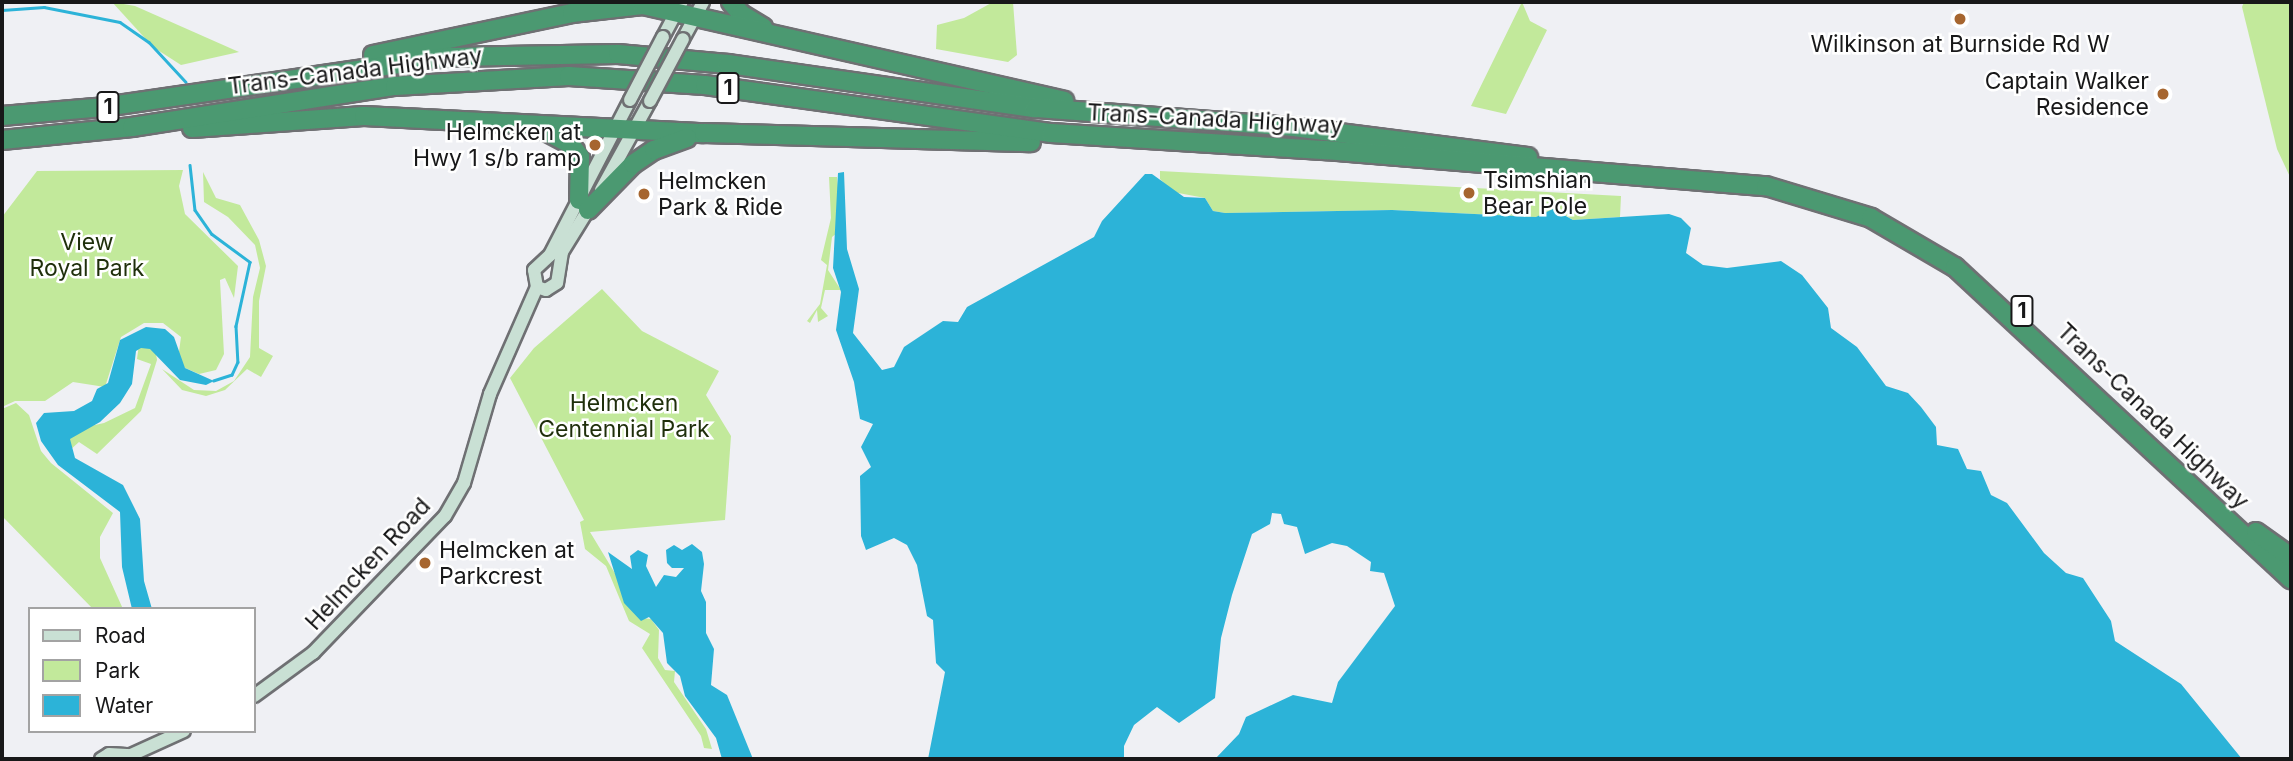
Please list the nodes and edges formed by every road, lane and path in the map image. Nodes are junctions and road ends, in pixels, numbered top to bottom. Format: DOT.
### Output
graph roads {
  1 [pos="609,2"];
  2 [pos="731,2"];
  3 [pos="679,6"];
  4 [pos="699,9"];
  5 [pos="572,13"];
  6 [pos="810,42"];
  7 [pos="214,90"];
  8 [pos="2,116"];
  9 [pos="527,123"];
  10 [pos="1265,124"];
  11 [pos="132,127"];
  12 [pos="613,129"];
  13 [pos="634,130"];
  14 [pos="704,134"];
  15 [pos="2,140"];
  16 [pos="1325,150"];
  17 [pos="584,205"];
  18 [pos="539,265"];
  19 [pos="556,270"];
  20 [pos="540,288"];
  21 [pos="2256,532"];
  22 [pos="2263,554"];
  23 [pos="2291,557"];
  24 [pos="2291,564"];
  25 [pos="2291,579"];
  26 [pos="2291,587"];
  27 [pos="256,695"];
  28 [pos="180,733"];
  29 [pos="123,757"];
  30 [pos="101,759"];
  1 -- 5 [label="highway"];
  2 -- 6 [label="highway"];
  3 -- 4 [label="highway"];
  3 -- 5 [label="highway"];
  3 -- 12 [label="main road, bridge"];
  4 -- 6 [label="highway"];
  4 -- 13 [label="main road, bridge"];
  5 -- 7 [label="highway"];
  6 -- 10 [label="highway"];
  7 -- 8 [label="highway, Trans-Canada Highway / 1"];
  7 -- 10 [label="highway, Trans-Canada Highway / 1"];
  9 -- 11 [label="highway"];
  9 -- 12 [label="highway"];
  9 -- 17 [label="highway"];
  10 -- 21 [label="highway, Trans-Canada Highway / 1"];
  11 -- 15 [label="highway, Trans-Canada Highway / 1"];
  11 -- 16 [label="highway, Trans-Canada Highway / 1"];
  12 -- 13 [label="highway"];
  12 -- 17 [label="main road"];
  13 -- 14 [label="highway"];
  13 -- 17 [label="main road"];
  14 -- 16 [label="highway"];
  14 -- 17 [label="highway"];
  16 -- 22 [label="highway, Trans-Canada Highway / 1"];
  17 -- 18 [label="main road"];
  17 -- 19 [label="main road"];
  18 -- 19 [label="main road"];
  18 -- 20 [label="main road"];
  19 -- 20 [label="main road"];
  20 -- 27 [label="main road, Helmcken Road"];
  21 -- 23 [label="highway"];
  21 -- 24 [label="highway, Trans-Canada Highway / 1"];
  22 -- 25 [label="highway, Trans-Canada Highway / 1"];
  22 -- 26 [label="highway"];
  28 -- 29 [label="main road"];
  29 -- 30 [label="main road"];
}
